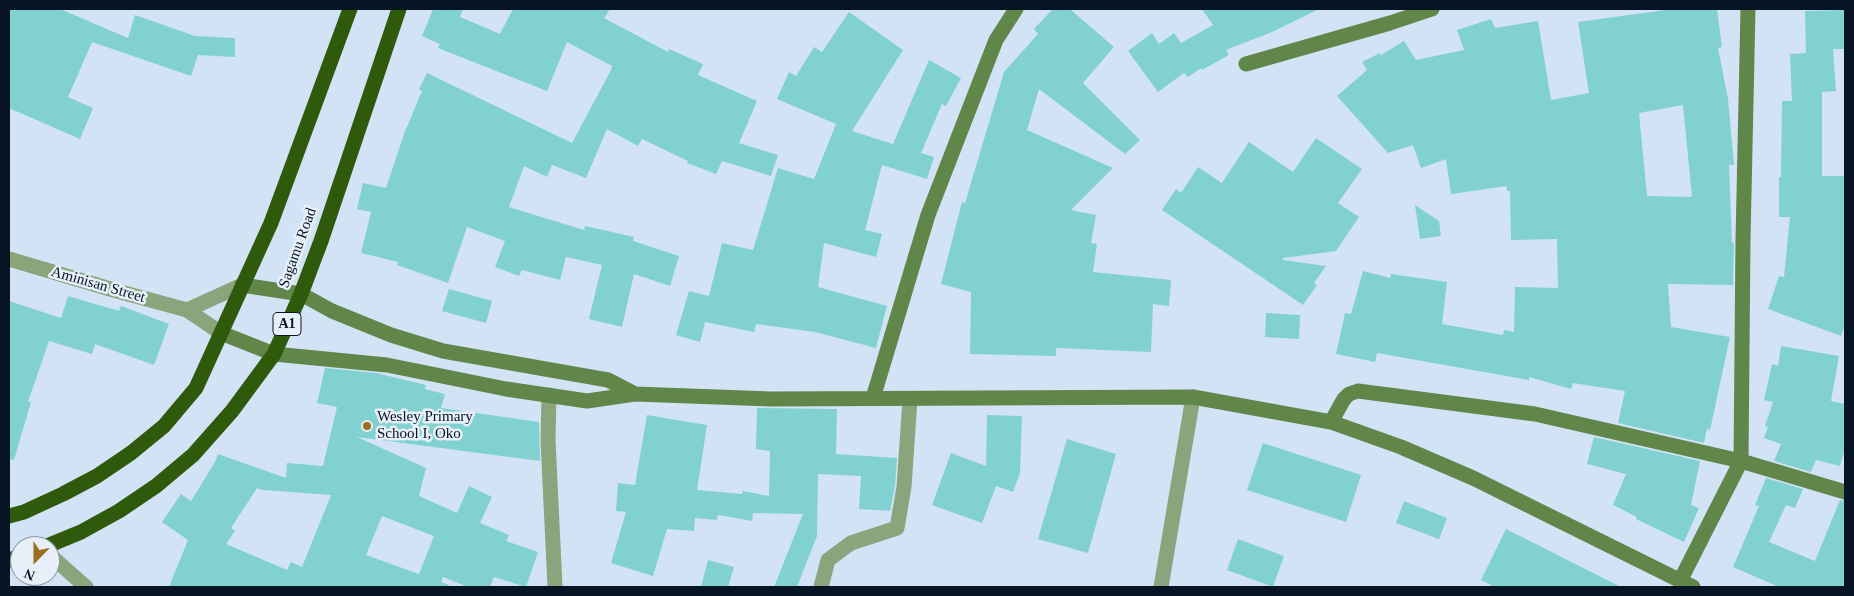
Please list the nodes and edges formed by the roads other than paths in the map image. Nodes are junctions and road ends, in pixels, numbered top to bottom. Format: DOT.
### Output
graph roads {
  1 [pos="350,9"];
  2 [pos="399,9"];
  3 [pos="1016,9"];
  4 [pos="1432,9"];
  5 [pos="1748,9"];
  6 [pos="1246,64"];
  7 [pos="9,259"];
  8 [pos="242,285"];
  9 [pos="300,294"];
  10 [pos="188,310"];
  11 [pos="221,333"];
  12 [pos="274,354"];
  13 [pos="635,394"];
  14 [pos="549,395"];
  15 [pos="1193,397"];
  16 [pos="873,398"];
  17 [pos="910,399"];
  18 [pos="1331,422"];
  19 [pos="1741,461"];
  20 [pos="1845,492"];
  21 [pos="9,516"];
  22 [pos="60,541"];
  23 [pos="60,564"];
  24 [pos="1687,584"];
  25 [pos="86,587"];
  26 [pos="555,587"];
  27 [pos="821,587"];
  28 [pos="1162,587"];
  1 -- 8 [label="highway"];
  2 -- 9 [label="highway, Sagamu Road / A1"];
  3 -- 16 [label="main road"];
  4 -- 6 [label="main road"];
  5 -- 19 [label="main road"];
  7 -- 10 [label="street, Aminisan Street"];
  8 -- 9 [label="main road"];
  8 -- 10 [label="street"];
  8 -- 11 [label="highway"];
  9 -- 12 [label="highway, Sagamu Road / A1"];
  9 -- 13 [label="main road"];
  10 -- 11 [label="street, Aminisan Street"];
  11 -- 12 [label="main road"];
  11 -- 21 [label="highway"];
  12 -- 14 [label="main road"];
  12 -- 22 [label="highway, Sagamu Road / A1"];
  13 -- 14 [label="main road"];
  13 -- 16 [label="main road"];
  14 -- 26 [label="street"];
  15 -- 17 [label="main road"];
  15 -- 18 [label="main road"];
  15 -- 28 [label="street"];
  16 -- 17 [label="main road"];
  17 -- 27 [label="street"];
  18 -- 19 [label="main road"];
  18 -- 24 [label="main road"];
  19 -- 20 [label="main road"];
  19 -- 24 [label="main road"];
  23 -- 25 [label="street"];
}
